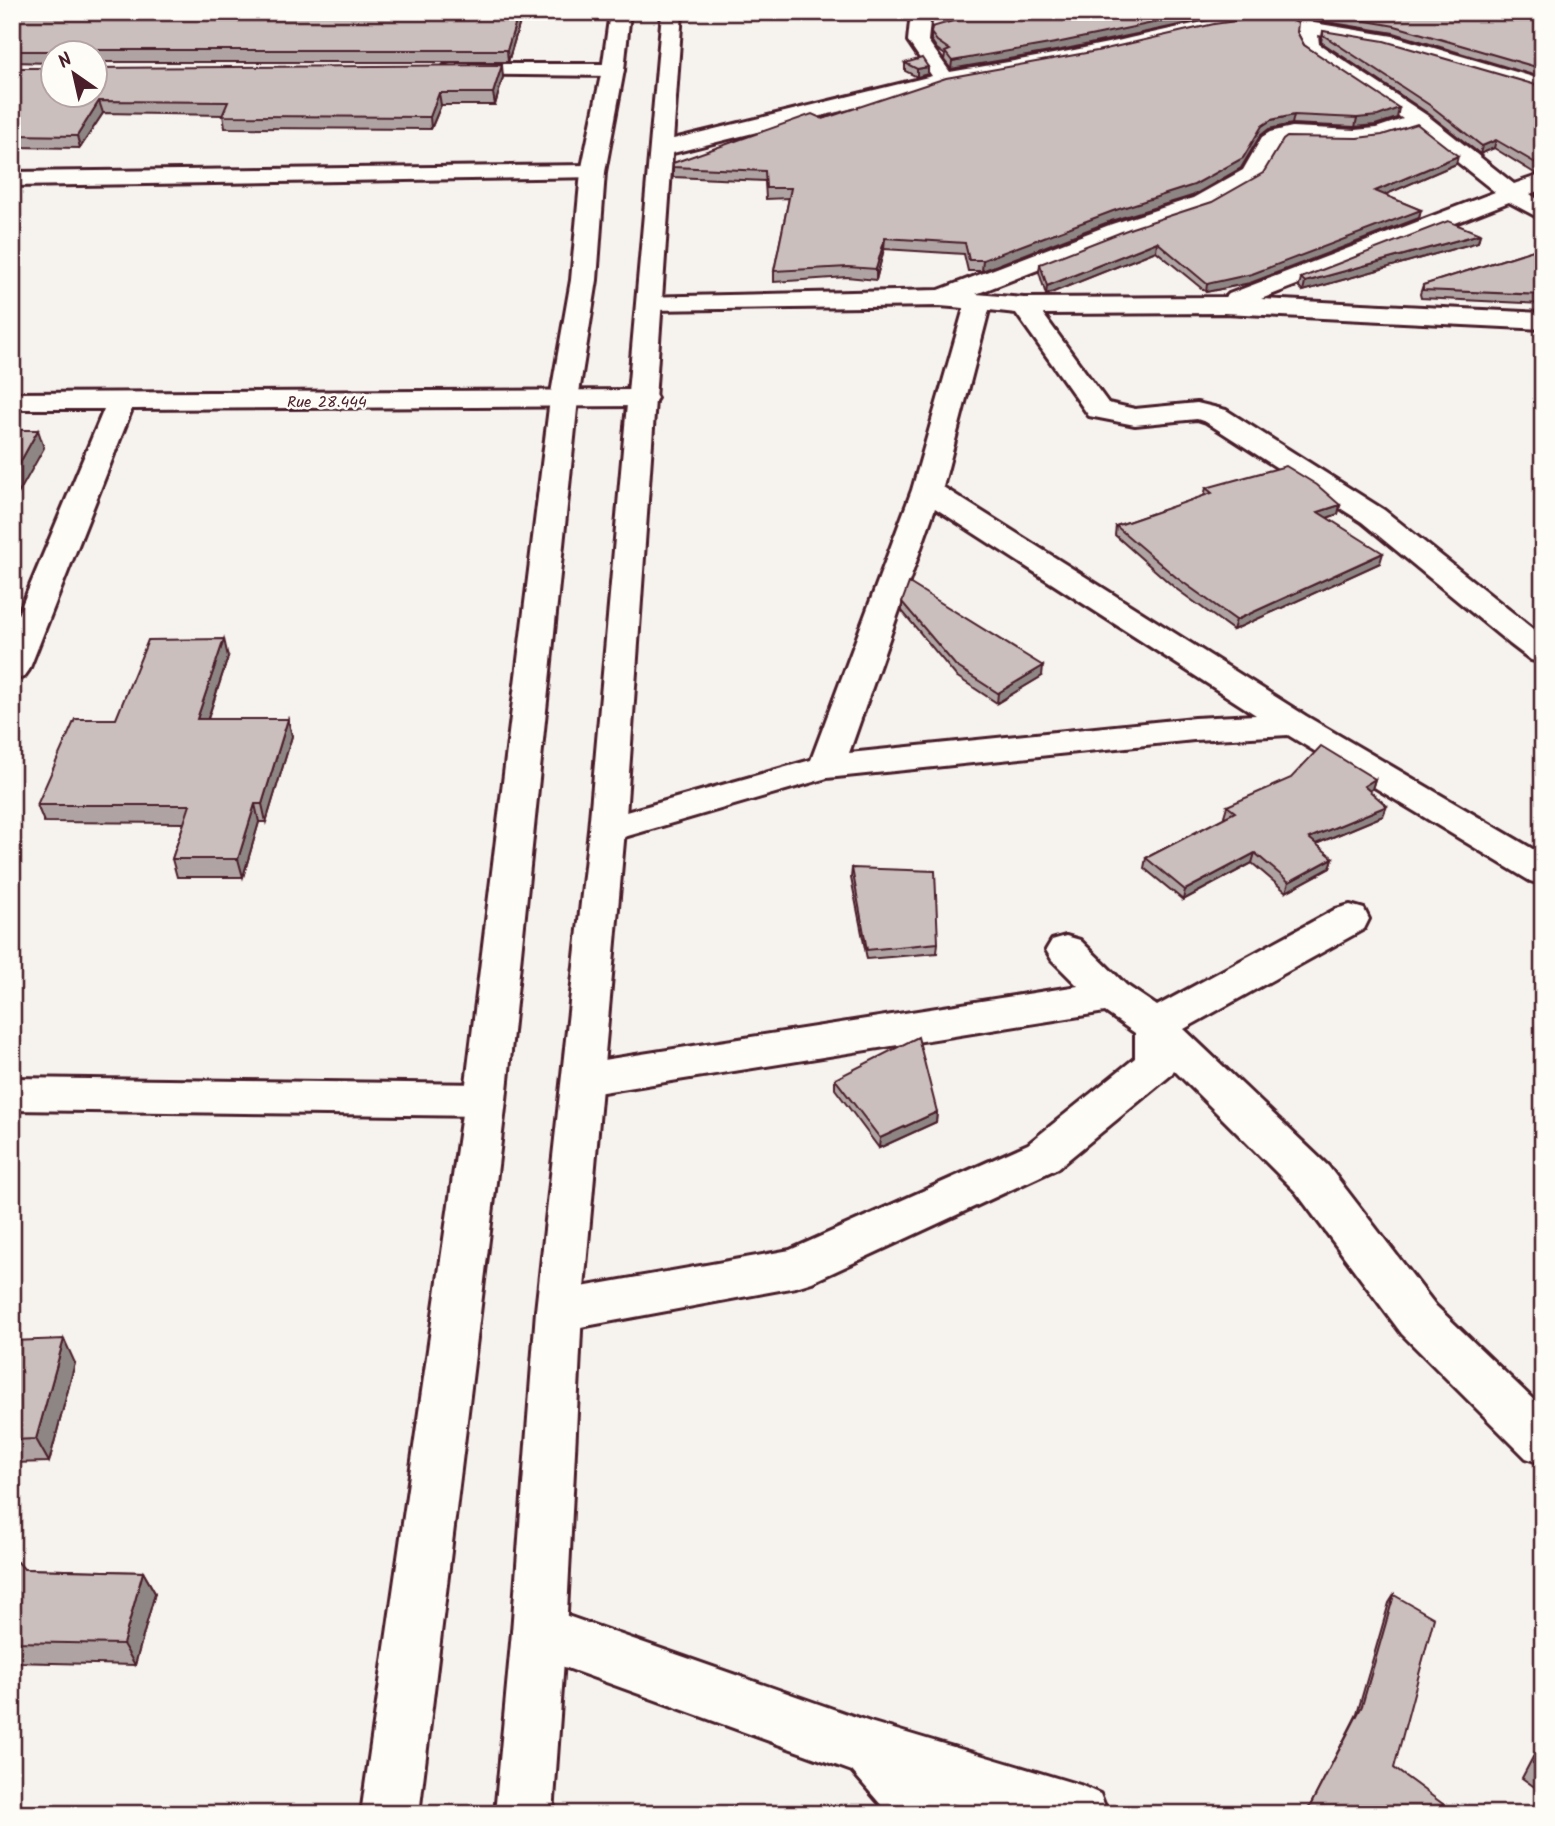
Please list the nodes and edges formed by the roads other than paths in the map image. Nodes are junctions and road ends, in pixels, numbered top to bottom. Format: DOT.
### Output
graph roads {
  1 [pos="620,12"];
  2 [pos="672,12"];
  3 [pos="922,12"];
  4 [pos="1180,12"];
  5 [pos="1283,14"];
  6 [pos="1212,25"];
  7 [pos="1310,28"];
  8 [pos="436,70"];
  9 [pos="613,70"];
  10 [pos="945,79"];
  11 [pos="1543,88"];
  12 [pos="1420,121"];
  13 [pos="661,149"];
  14 [pos="593,173"];
  15 [pos="12,179"];
  16 [pos="1543,181"];
  17 [pos="1511,193"];
  18 [pos="1543,214"];
  19 [pos="940,298"];
  20 [pos="979,301"];
  21 [pos="650,302"];
  22 [pos="1224,305"];
  23 [pos="1024,306"];
  24 [pos="1543,321"];
  25 [pos="643,398"];
  26 [pos="564,399"];
  27 [pos="12,401"];
  28 [pos="121,402"];
  29 [pos="927,490"];
  30 [pos="27,595"];
  31 [pos="1543,653"];
  32 [pos="12,670"];
  33 [pos="1294,724"];
  34 [pos="825,767"];
  35 [pos="607,830"];
  36 [pos="1540,869"];
  37 [pos="1350,919"];
  38 [pos="1066,950"];
  39 [pos="1112,996"];
  40 [pos="1155,1026"];
  41 [pos="584,1079"];
  42 [pos="12,1094"];
  43 [pos="485,1100"];
  44 [pos="559,1311"];
  45 [pos="1543,1443"];
  46 [pos="539,1632"];
  47 [pos="870,1750"];
  48 [pos="390,1814"];
  49 [pos="524,1814"];
  50 [pos="927,1814"];
  51 [pos="1080,1814"];
  1 -- 9 [label="street"];
  2 -- 13 [label="street"];
  3 -- 10 [label="street"];
  4 -- 6 [label="street"];
  5 -- 6 [label="street"];
  5 -- 7 [label="street"];
  6 -- 10 [label="street"];
  7 -- 11 [label="street"];
  7 -- 12 [label="street"];
  8 -- 9 [label="street"];
  9 -- 14 [label="street"];
  10 -- 13 [label="street"];
  12 -- 17 [label="street"];
  12 -- 19 [label="street"];
  13 -- 21 [label="street"];
  14 -- 15 [label="street"];
  14 -- 26 [label="street"];
  16 -- 17 [label="street"];
  17 -- 18 [label="street"];
  17 -- 22 [label="street"];
  19 -- 20 [label="street"];
  19 -- 21 [label="street"];
  20 -- 23 [label="street"];
  20 -- 29 [label="street"];
  21 -- 25 [label="street"];
  22 -- 23 [label="street"];
  22 -- 24 [label="street"];
  23 -- 31 [label="street"];
  25 -- 26 [label="street, Rue 28.444"];
  25 -- 35 [label="street"];
  26 -- 28 [label="street, Rue 28.444"];
  26 -- 43 [label="street"];
  27 -- 28 [label="street, Rue 28.444"];
  28 -- 30 [label="street"];
  29 -- 33 [label="street"];
  29 -- 34 [label="street"];
  30 -- 32 [label="street"];
  33 -- 34 [label="street"];
  33 -- 36 [label="street"];
  34 -- 35 [label="street"];
  35 -- 41 [label="street"];
  37 -- 40 [label="street"];
  38 -- 39 [label="street"];
  39 -- 40 [label="street"];
  39 -- 41 [label="street"];
  40 -- 44 [label="street"];
  40 -- 45 [label="street"];
  41 -- 44 [label="street"];
  42 -- 43 [label="street"];
  43 -- 48 [label="street"];
  44 -- 46 [label="street"];
  46 -- 47 [label="street"];
  46 -- 49 [label="street"];
  47 -- 50 [label="street"];
  47 -- 51 [label="street"];
}
